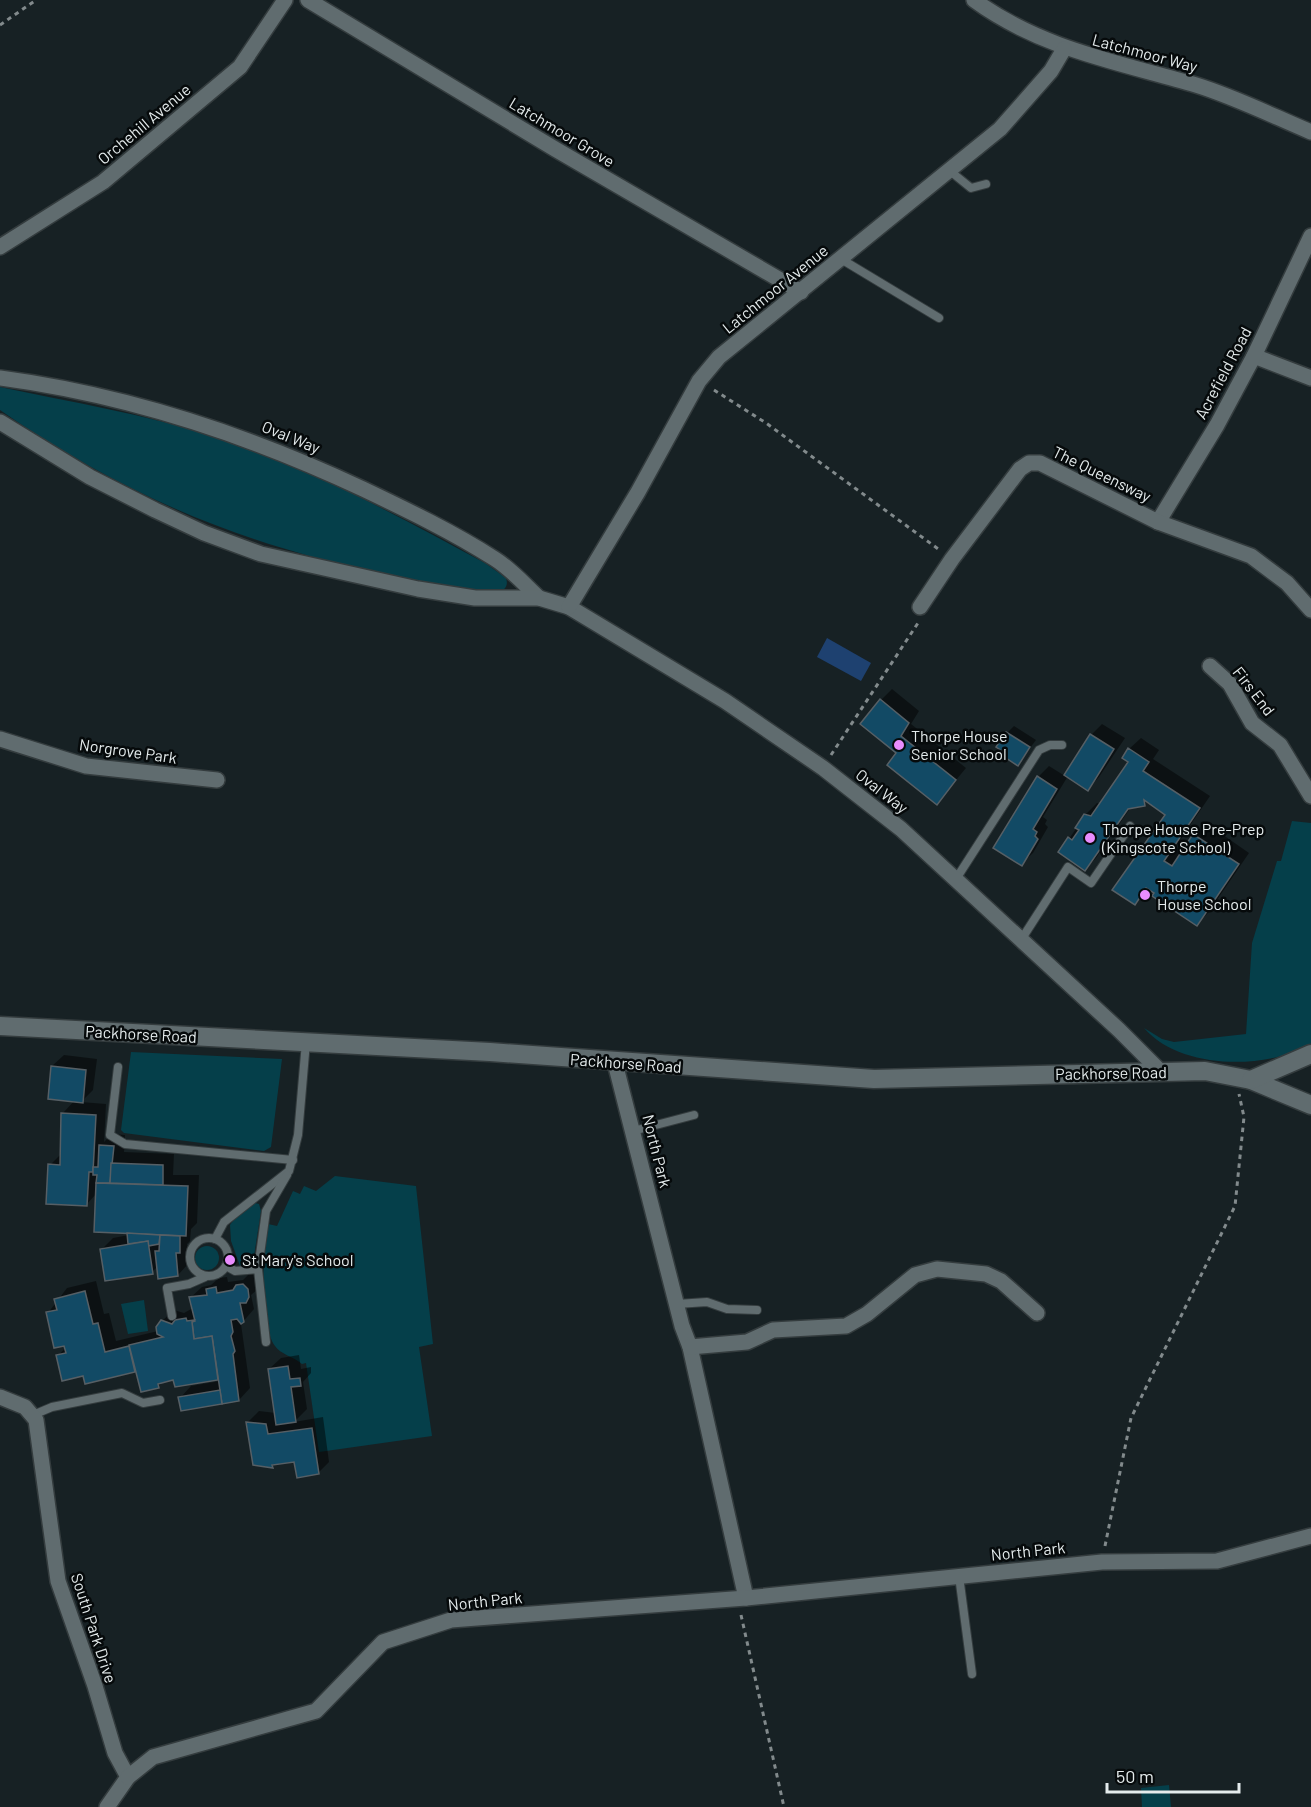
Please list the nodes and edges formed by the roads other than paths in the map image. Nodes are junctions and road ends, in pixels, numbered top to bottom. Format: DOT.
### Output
graph roads {
  1 [pos="285,0"];
  2 [pos="308,0"];
  3 [pos="975,0"];
  4 [pos="1064,49"];
  5 [pos="1311,132"];
  6 [pos="950,171"];
  7 [pos="986,184"];
  8 [pos="1311,236"];
  9 [pos="0,247"];
  10 [pos="841,259"];
  11 [pos="801,292"];
  12 [pos="939,318"];
  13 [pos="1254,356"];
  14 [pos="0,378"];
  15 [pos="1311,378"];
  16 [pos="0,423"];
  17 [pos="1158,522"];
  18 [pos="539,598"];
  19 [pos="569,607"];
  20 [pos="920,607"];
  21 [pos="1311,610"];
  22 [pos="1210,666"];
  23 [pos="0,739"];
  24 [pos="1062,745"];
  25 [pos="218,780"];
  26 [pos="1311,796"];
  27 [pos="1130,826"];
  28 [pos="956,879"];
  29 [pos="1021,940"];
  30 [pos="0,1026"];
  31 [pos="306,1042"];
  32 [pos="1311,1054"];
  33 [pos="615,1063"];
  34 [pos="118,1067"];
  35 [pos="1161,1072"];
  36 [pos="1243,1077"];
  37 [pos="1311,1105"];
  38 [pos="694,1115"];
  39 [pos="633,1131"];
  40 [pos="293,1160"];
  41 [pos="289,1171"];
  42 [pos="215,1239"];
  43 [pos="226,1266"];
  44 [pos="258,1269"];
  45 [pos="205,1277"];
  46 [pos="677,1304"];
  47 [pos="757,1310"];
  48 [pos="1037,1313"];
  49 [pos="172,1316"];
  50 [pos="266,1342"];
  51 [pos="690,1347"];
  52 [pos="0,1397"];
  53 [pos="160,1400"];
  54 [pos="33,1415"];
  55 [pos="1311,1536"];
  56 [pos="959,1576"];
  57 [pos="742,1598"];
  58 [pos="972,1674"];
  59 [pos="128,1777"];
  60 [pos="107,1807"];
  1 -- 9 [label="street, Orchehill Avenue"];
  2 -- 11 [label="street, Latchmoor Grove"];
  3 -- 4 [label="street, Latchmoor Way"];
  4 -- 5 [label="street, Latchmoor Way"];
  4 -- 6 [label="street, Latchmoor Avenue"];
  6 -- 7 [label="lane"];
  6 -- 10 [label="street, Latchmoor Avenue"];
  8 -- 13 [label="street, Acrefield Road"];
  10 -- 11 [label="street, Latchmoor Avenue"];
  10 -- 12 [label="lane"];
  11 -- 19 [label="street, Latchmoor Avenue"];
  13 -- 15 [label="street"];
  13 -- 17 [label="street, Acrefield Road"];
  14 -- 18 [label="street, Oval Way"];
  16 -- 18 [label="street, Oval Way"];
  17 -- 20 [label="street, The Queensway"];
  17 -- 21 [label="street, The Queensway"];
  18 -- 19 [label="street, Oval Way"];
  19 -- 28 [label="street, Oval Way"];
  22 -- 26 [label="street, Firs End"];
  23 -- 25 [label="street, Norgrove Park"];
  24 -- 28 [label="lane"];
  27 -- 29 [label="lane"];
  28 -- 29 [label="street, Oval Way"];
  29 -- 35 [label="street, Oval Way"];
  30 -- 31 [label="main road, Packhorse Road"];
  31 -- 33 [label="main road, Packhorse Road"];
  31 -- 40 [label="lane"];
  32 -- 36 [label="main road"];
  33 -- 35 [label="main road, Packhorse Road"];
  33 -- 39 [label="street, North Park"];
  34 -- 40 [label="lane"];
  35 -- 36 [label="main road, Packhorse Road"];
  36 -- 37 [label="main road, Packhorse Road"];
  38 -- 39 [label="lane"];
  39 -- 46 [label="street, North Park"];
  40 -- 41 [label="lane"];
  41 -- 42 [label="lane"];
  41 -- 44 [label="lane"];
  42 -- 43 [label="lane"];
  42 -- 45 [label="lane"];
  43 -- 44 [label="lane"];
  43 -- 45 [label="lane"];
  44 -- 50 [label="lane"];
  45 -- 49 [label="lane"];
  46 -- 47 [label="lane"];
  46 -- 51 [label="street, North Park"];
  48 -- 51 [label="street"];
  51 -- 57 [label="street, North Park"];
  52 -- 54 [label="street"];
  53 -- 54 [label="lane"];
  54 -- 59 [label="street, South Park Drive"];
  55 -- 56 [label="street, North Park"];
  56 -- 57 [label="street, North Park"];
  56 -- 58 [label="lane"];
  57 -- 59 [label="street, North Park"];
  59 -- 60 [label="street"];
}
